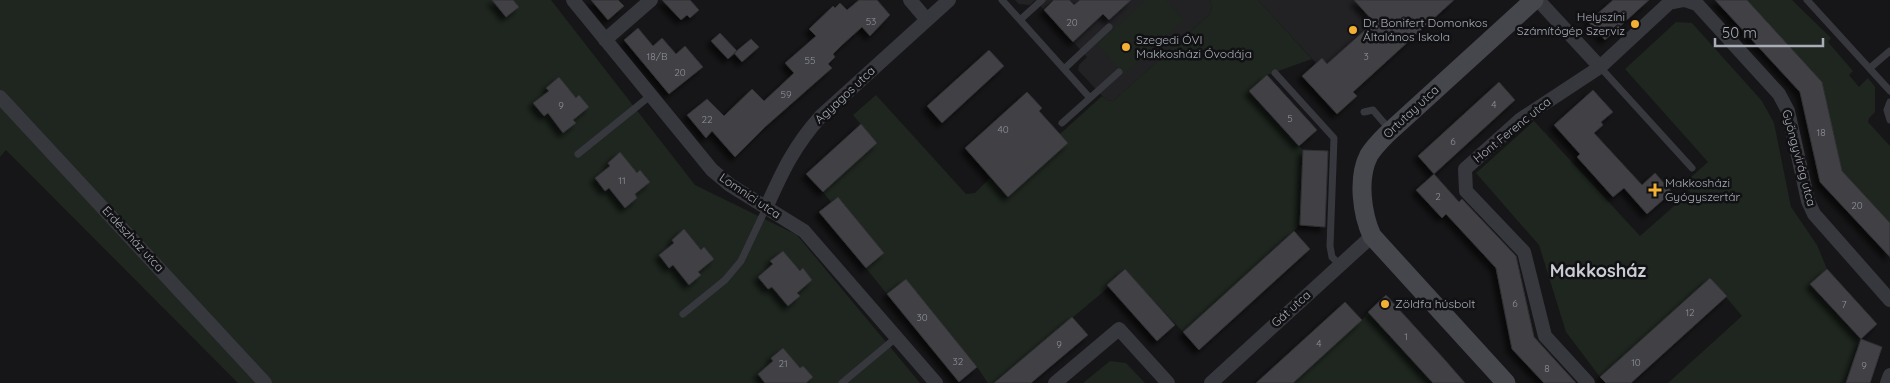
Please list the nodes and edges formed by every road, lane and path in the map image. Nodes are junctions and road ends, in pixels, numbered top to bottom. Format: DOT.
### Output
graph roads {
  1 [pos="573,0"];
  2 [pos="651,0"];
  3 [pos="910,0"];
  4 [pos="949,0"];
  5 [pos="1002,0"];
  6 [pos="1042,0"];
  7 [pos="1534,0"];
  8 [pos="1538,0"];
  9 [pos="1806,0"];
  10 [pos="1690,1"];
  11 [pos="927,20"];
  12 [pos="1020,20"];
  13 [pos="1109,27"];
  14 [pos="605,40"];
  15 [pos="1890,50"];
  16 [pos="1600,67"];
  17 [pos="1870,68"];
  18 [pos="1064,69"];
  19 [pos="1119,72"];
  20 [pos="1276,73"];
  21 [pos="1890,91"];
  22 [pos="650,96"];
  23 [pos="0,97"];
  24 [pos="1090,98"];
  25 [pos="1890,102"];
  26 [pos="1364,112"];
  27 [pos="1890,120"];
  28 [pos="1062,123"];
  29 [pos="1390,131"];
  30 [pos="578,154"];
  31 [pos="1692,168"];
  32 [pos="766,208"];
  33 [pos="1372,236"];
  34 [pos="1340,265"];
  35 [pos="1890,300"];
  36 [pos="683,314"];
  37 [pos="897,337"];
  38 [pos="1890,375"];
  39 [pos="265,383"];
  40 [pos="842,383"];
  41 [pos="936,383"];
  42 [pos="1055,383"];
  43 [pos="1168,383"];
  44 [pos="1210,383"];
  45 [pos="1506,383"];
  46 [pos="1588,383"];
  47 [pos="1887,383"];
  1 -- 14 [label="street, Lomnici utca"];
  2 -- 14 [label="street"];
  3 -- 11 [label="street"];
  4 -- 11 [label="street, Agyagos utca"];
  5 -- 12 [label="lane"];
  6 -- 12 [label="lane"];
  7 -- 29 [label="street, Ortutay utca"];
  8 -- 16 [label="street"];
  9 -- 17 [label="lane"];
  10 -- 16 [label="street, Gyöngyvirág utca"];
  10 -- 35 [label="street, Gyöngyvirág utca"];
  11 -- 32 [label="street, Agyagos utca"];
  12 -- 18 [label="lane"];
  13 -- 18 [label="lane"];
  14 -- 22 [label="street, Lomnici utca"];
  15 -- 17 [label="lane"];
  16 -- 31 [label="lane"];
  16 -- 46 [label="street, Hont Ferenc utca"];
  17 -- 21 [label="lane"];
  18 -- 24 [label="lane"];
  19 -- 24 [label="lane"];
  20 -- 34 [label="lane"];
  22 -- 30 [label="lane"];
  22 -- 32 [label="street, Lomnici utca"];
  23 -- 39 [label="street, Erdészház utca"];
  24 -- 28 [label="lane"];
  25 -- 27 [label="lane"];
  26 -- 29 [label="lane"];
  29 -- 33 [label="street, Ortutay utca"];
  32 -- 36 [label="lane"];
  32 -- 37 [label="street, Lomnici utca"];
  33 -- 34 [label="street, Gát utca"];
  33 -- 45 [label="street, Ortutay utca"];
  34 -- 44 [label="street, Gát utca"];
  37 -- 40 [label="lane"];
  37 -- 41 [label="street, Lomnici utca"];
  38 -- 47 [label="street"];
  42 -- 43 [label="street"];
}
